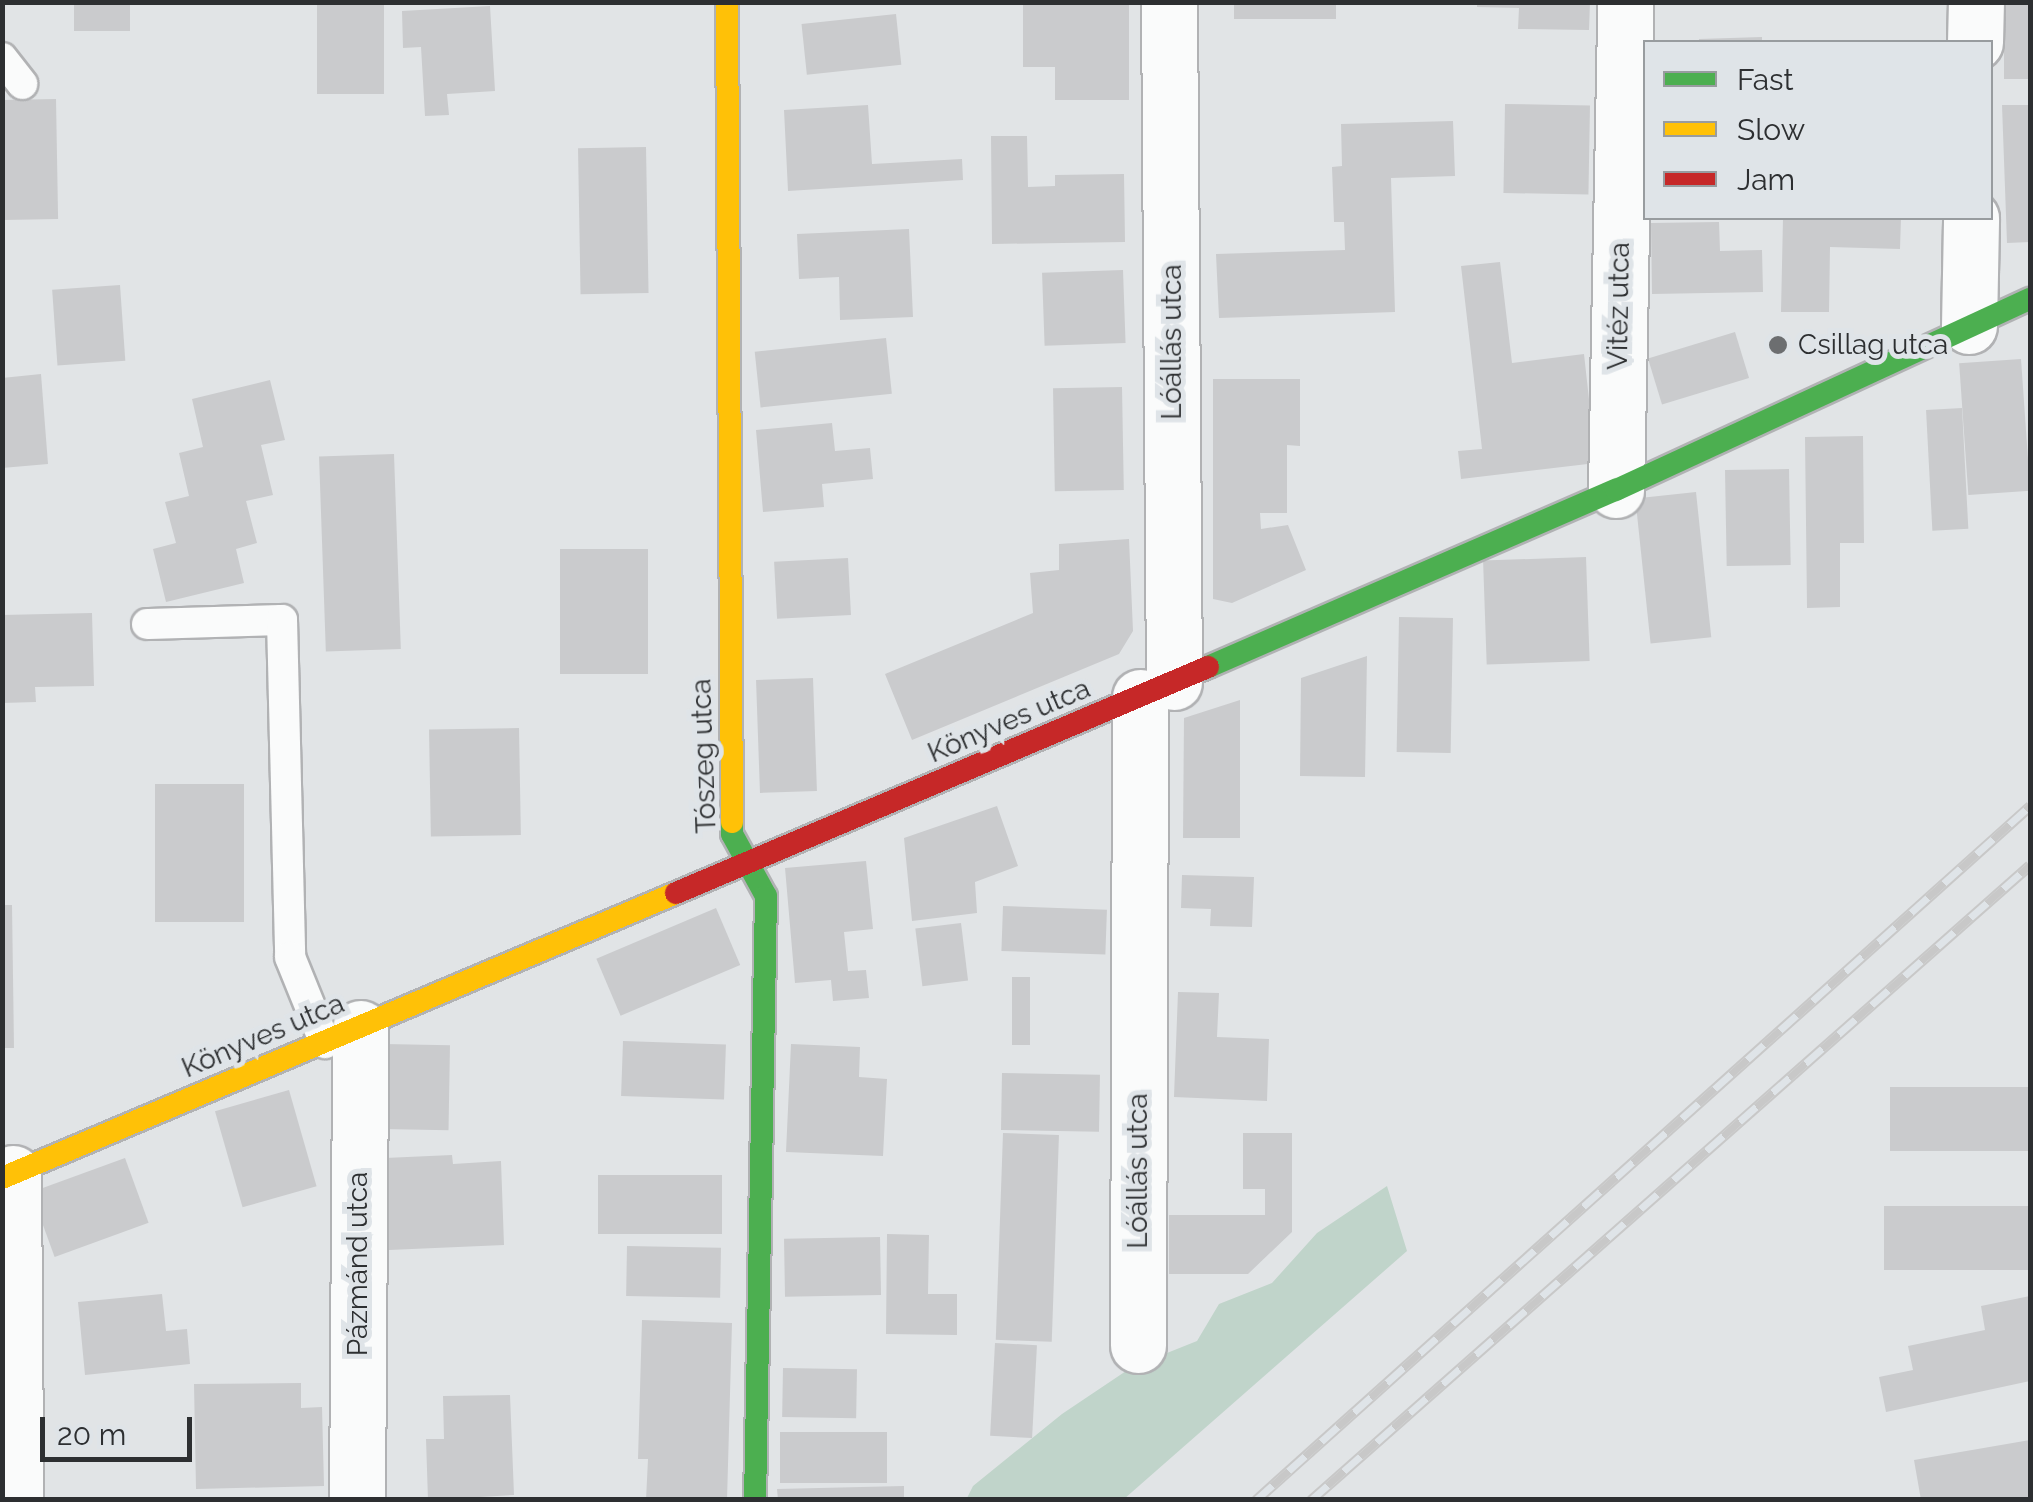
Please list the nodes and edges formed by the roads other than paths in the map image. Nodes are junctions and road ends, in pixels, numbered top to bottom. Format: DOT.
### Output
graph roads {
  1 [pos="727,2"];
  2 [pos="1169,2"];
  3 [pos="1625,2"];
  4 [pos="1976,2"];
  5 [pos="1975,40"];
  6 [pos="2,58"];
  7 [pos="22,84"];
  8 [pos="1971,220"];
  9 [pos="2030,299"];
  10 [pos="1969,326"];
  11 [pos="1616,490"];
  12 [pos="147,624"];
  13 [pos="1157,690"];
  14 [pos="749,866"];
  15 [pos="343,1036"];
  16 [pos="8,1176"];
  17 [pos="1138,1345"];
  18 [pos="15,1500"];
  19 [pos="357,1500"];
  20 [pos="755,1500"];
  1 -- 14 [label="street, Tószeg utca"];
  2 -- 13 [label="street, Lóállás utca"];
  3 -- 11 [label="street, Vitéz utca"];
  4 -- 5 [label="street"];
  6 -- 7 [label="lane"];
  8 -- 10 [label="street"];
  9 -- 10 [label="street, Könyves utca"];
  10 -- 11 [label="street, Könyves utca"];
  11 -- 13 [label="street, Könyves utca"];
  12 -- 15 [label="lane"];
  13 -- 14 [label="street, Könyves utca"];
  13 -- 17 [label="street, Lóállás utca"];
  14 -- 15 [label="street, Könyves utca"];
  14 -- 20 [label="street, Tószeg utca"];
  15 -- 16 [label="street, Könyves utca"];
  15 -- 19 [label="street, Pázmánd utca"];
  16 -- 18 [label="street"];
}
